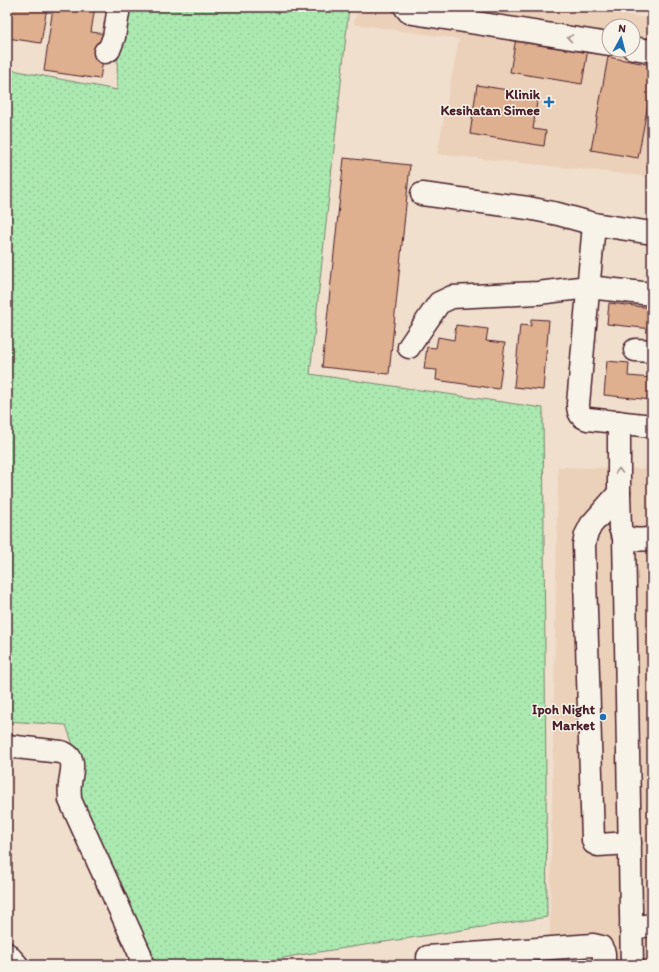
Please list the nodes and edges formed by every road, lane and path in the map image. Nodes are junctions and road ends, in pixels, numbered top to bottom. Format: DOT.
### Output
graph roads {
  1 [pos="119,7"];
  2 [pos="405,7"];
  3 [pos="601,43"];
  4 [pos="641,49"];
  5 [pos="652,51"];
  6 [pos="105,52"];
  7 [pos="422,194"];
  8 [pos="594,224"];
  9 [pos="652,233"];
  10 [pos="588,287"];
  11 [pos="652,294"];
  12 [pos="409,347"];
  13 [pos="619,422"];
  14 [pos="652,426"];
  15 [pos="619,493"];
  16 [pos="624,536"];
  17 [pos="652,544"];
  18 [pos="7,746"];
  19 [pos="630,843"];
  20 [pos="642,926"];
  21 [pos="428,957"];
  22 [pos="140,965"];
  23 [pos="604,965"];
  24 [pos="632,965"];
  1 -- 6 [label="lane"];
  3 -- 2 [label="lane, one-way"];
  4 -- 5 [label="lane"];
  7 -- 8 [label="lane"];
  8 -- 9 [label="lane"];
  8 -- 10 [label="lane"];
  10 -- 11 [label="lane"];
  10 -- 12 [label="lane"];
  10 -- 13 [label="lane"];
  13 -- 14 [label="lane"];
  15 -- 13 [label="lane, one-way"];
  15 -- 16 [label="lane"];
  15 -- 19 [label="lane"];
  16 -- 17 [label="lane"];
  16 -- 19 [label="lane"];
  18 -- 22 [label="lane"];
  19 -- 20 [label="lane"];
  20 -- 24 [label="lane"];
  21 -- 23 [label="lane"];
}
